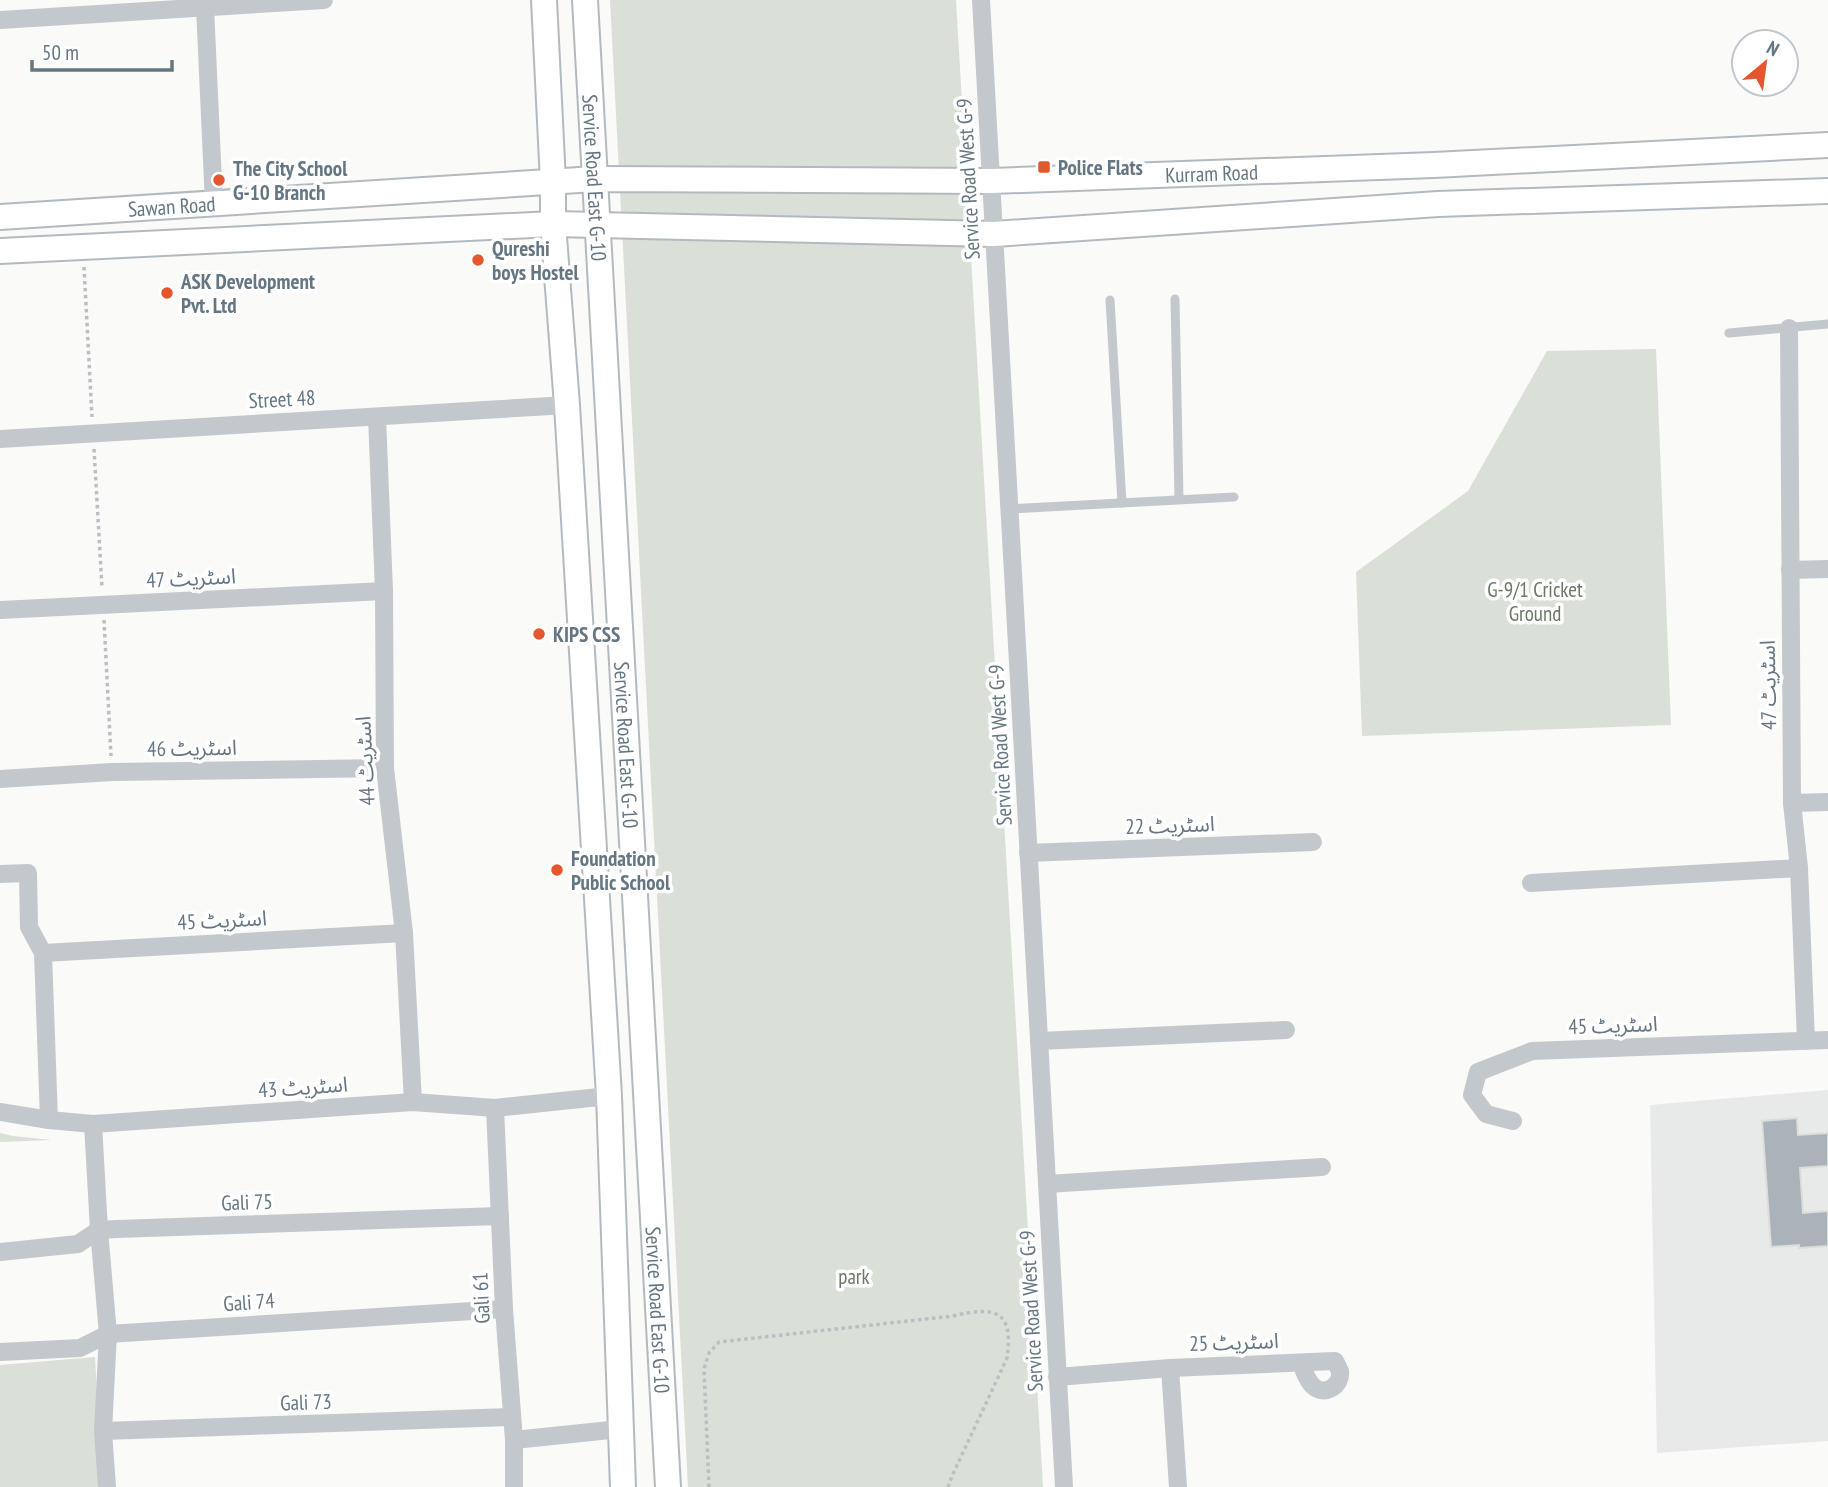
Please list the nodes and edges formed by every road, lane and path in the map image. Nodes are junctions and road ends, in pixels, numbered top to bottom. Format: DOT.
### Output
graph roads {
  1 [pos="324,0"];
  2 [pos="544,0"];
  3 [pos="585,0"];
  4 [pos="982,0"];
  5 [pos="224,3"];
  6 [pos="205,7"];
  7 [pos="0,20"];
  8 [pos="1828,145"];
  9 [pos="595,179"];
  10 [pos="992,181"];
  11 [pos="553,182"];
  12 [pos="1828,191"];
  13 [pos="214,204"];
  14 [pos="0,217"];
  15 [pos="553,224"];
  16 [pos="599,225"];
  17 [pos="994,234"];
  18 [pos="83,247"];
  19 [pos="0,251"];
  20 [pos="1175,299"];
  21 [pos="1110,300"];
  22 [pos="1828,324"];
  23 [pos="1789,328"];
  24 [pos="1729,333"];
  25 [pos="567,405"];
  26 [pos="377,417"];
  27 [pos="93,433"];
  28 [pos="0,439"];
  29 [pos="1234,498"];
  30 [pos="1179,499"];
  31 [pos="1122,503"];
  32 [pos="1009,509"];
  33 [pos="1828,569"];
  34 [pos="1790,570"];
  35 [pos="384,591"];
  36 [pos="103,605"];
  37 [pos="0,610"];
  38 [pos="385,768"];
  39 [pos="112,772"];
  40 [pos="0,779"];
  41 [pos="1828,802"];
  42 [pos="1792,803"];
  43 [pos="1313,842"];
  44 [pos="1028,853"];
  45 [pos="1799,868"];
  46 [pos="0,874"];
  47 [pos="1531,883"];
  48 [pos="404,933"];
  49 [pos="43,953"];
  50 [pos="1286,1030"];
  51 [pos="1828,1040"];
  52 [pos="1039,1041"];
  53 [pos="1806,1041"];
  54 [pos="609,1096"];
  55 [pos="413,1102"];
  56 [pos="495,1108"];
  57 [pos="0,1112"];
  58 [pos="50,1120"];
  59 [pos="1513,1121"];
  60 [pos="93,1124"];
  61 [pos="1322,1167"];
  62 [pos="1047,1184"];
  63 [pos="500,1216"];
  64 [pos="99,1230"];
  65 [pos="0,1252"];
  66 [pos="504,1309"];
  67 [pos="107,1334"];
  68 [pos="0,1352"];
  69 [pos="1305,1364"];
  70 [pos="1170,1368"];
  71 [pos="1058,1377"];
  72 [pos="511,1418"];
  73 [pos="620,1429"];
  74 [pos="103,1431"];
  75 [pos="514,1440"];
  76 [pos="107,1487"];
  77 [pos="514,1487"];
  78 [pos="623,1487"];
  79 [pos="668,1487"];
  80 [pos="709,1487"];
  81 [pos="948,1487"];
  82 [pos="1063,1487"];
  83 [pos="1178,1487"];
  1 -- 5 [label="street"];
  2 -- 11 [label="main road, Service Road East G-10"];
  3 -- 9 [label="main road, Service Road East G-10"];
  4 -- 10 [label="street, Service Road West G-9"];
  5 -- 6 [label="street"];
  6 -- 7 [label="street"];
  6 -- 13 [label="street"];
  8 -- 10 [label="main road, Kurram Road"];
  9 -- 10 [label="main road, Kurram Road"];
  9 -- 11 [label="main road, Kurram Road"];
  9 -- 16 [label="main road, Service Road East G-10"];
  10 -- 17 [label="street, Service Road West G-9"];
  11 -- 13 [label="main road, Sawan Road"];
  11 -- 15 [label="main road, Service Road East G-10"];
  12 -- 17 [label="main road"];
  13 -- 14 [label="main road, Sawan Road"];
  15 -- 16 [label="main road, Sawan Road"];
  15 -- 18 [label="main road, Sawan Road"];
  15 -- 25 [label="main road, Service Road East G-10"];
  16 -- 17 [label="main road, Sawan Road"];
  16 -- 79 [label="main road, Service Road East G-10"];
  17 -- 32 [label="street, Service Road West G-9"];
  18 -- 19 [label="main road, Sawan Road"];
  18 -- 27 [label="path"];
  20 -- 30 [label="lane"];
  21 -- 31 [label="lane"];
  22 -- 23 [label="lane"];
  23 -- 24 [label="lane"];
  23 -- 34 [label="street, اسٹریٹ 47"];
  25 -- 26 [label="street, Street 48"];
  25 -- 54 [label="main road, Service Road East G-10"];
  26 -- 27 [label="street, Street 48"];
  26 -- 35 [label="street, اسٹریٹ 44"];
  27 -- 28 [label="street, Street 48"];
  27 -- 36 [label="path"];
  29 -- 30 [label="lane"];
  30 -- 31 [label="lane"];
  31 -- 32 [label="lane"];
  32 -- 44 [label="street, Service Road West G-9"];
  33 -- 34 [label="street"];
  34 -- 42 [label="street, اسٹریٹ 47"];
  35 -- 36 [label="street, اسٹریٹ 47"];
  35 -- 38 [label="street, اسٹریٹ 44"];
  36 -- 37 [label="street, اسٹریٹ 47"];
  36 -- 39 [label="path"];
  38 -- 39 [label="street, اسٹریٹ 46"];
  38 -- 48 [label="street, اسٹریٹ 44"];
  39 -- 40 [label="street, اسٹریٹ 46"];
  41 -- 42 [label="street"];
  42 -- 45 [label="street, اسٹریٹ 47"];
  43 -- 44 [label="street, اسٹریٹ 22"];
  44 -- 52 [label="street, Service Road West G-9"];
  45 -- 47 [label="street"];
  45 -- 53 [label="street, اسٹریٹ 47"];
  46 -- 49 [label="street"];
  48 -- 49 [label="street, اسٹریٹ 45"];
  48 -- 55 [label="street, اسٹریٹ 44"];
  49 -- 58 [label="street"];
  50 -- 52 [label="street"];
  51 -- 53 [label="street, اسٹریٹ 45"];
  52 -- 62 [label="street, Service Road West G-9"];
  53 -- 59 [label="street, اسٹریٹ 45"];
  54 -- 56 [label="street, اسٹریٹ 43"];
  54 -- 73 [label="main road, Service Road East G-10"];
  55 -- 56 [label="street, اسٹریٹ 43"];
  55 -- 60 [label="street, اسٹریٹ 43"];
  56 -- 63 [label="street, Gali 61"];
  57 -- 58 [label="street, اسٹریٹ 43"];
  58 -- 60 [label="street, اسٹریٹ 43"];
  60 -- 64 [label="street"];
  61 -- 62 [label="street"];
  62 -- 71 [label="street, Service Road West G-9"];
  63 -- 64 [label="street, Gali 75"];
  63 -- 66 [label="street, Gali 61"];
  64 -- 65 [label="street, Gali 75"];
  64 -- 67 [label="street"];
  66 -- 67 [label="street, Gali 74"];
  66 -- 72 [label="street, Gali 61"];
  67 -- 68 [label="street, Gali 74"];
  67 -- 74 [label="street"];
  69 -- 70 [label="street, اسٹریٹ 25"];
  70 -- 71 [label="street, اسٹریٹ 25"];
  70 -- 83 [label="street"];
  71 -- 82 [label="street, Service Road West G-9"];
  72 -- 74 [label="street, Gali 73"];
  72 -- 75 [label="street, Gali 61"];
  73 -- 75 [label="street"];
  73 -- 78 [label="main road, Service Road East G-10"];
  74 -- 76 [label="street"];
  75 -- 77 [label="street, Gali 61"];
  80 -- 81 [label="path"];
}
